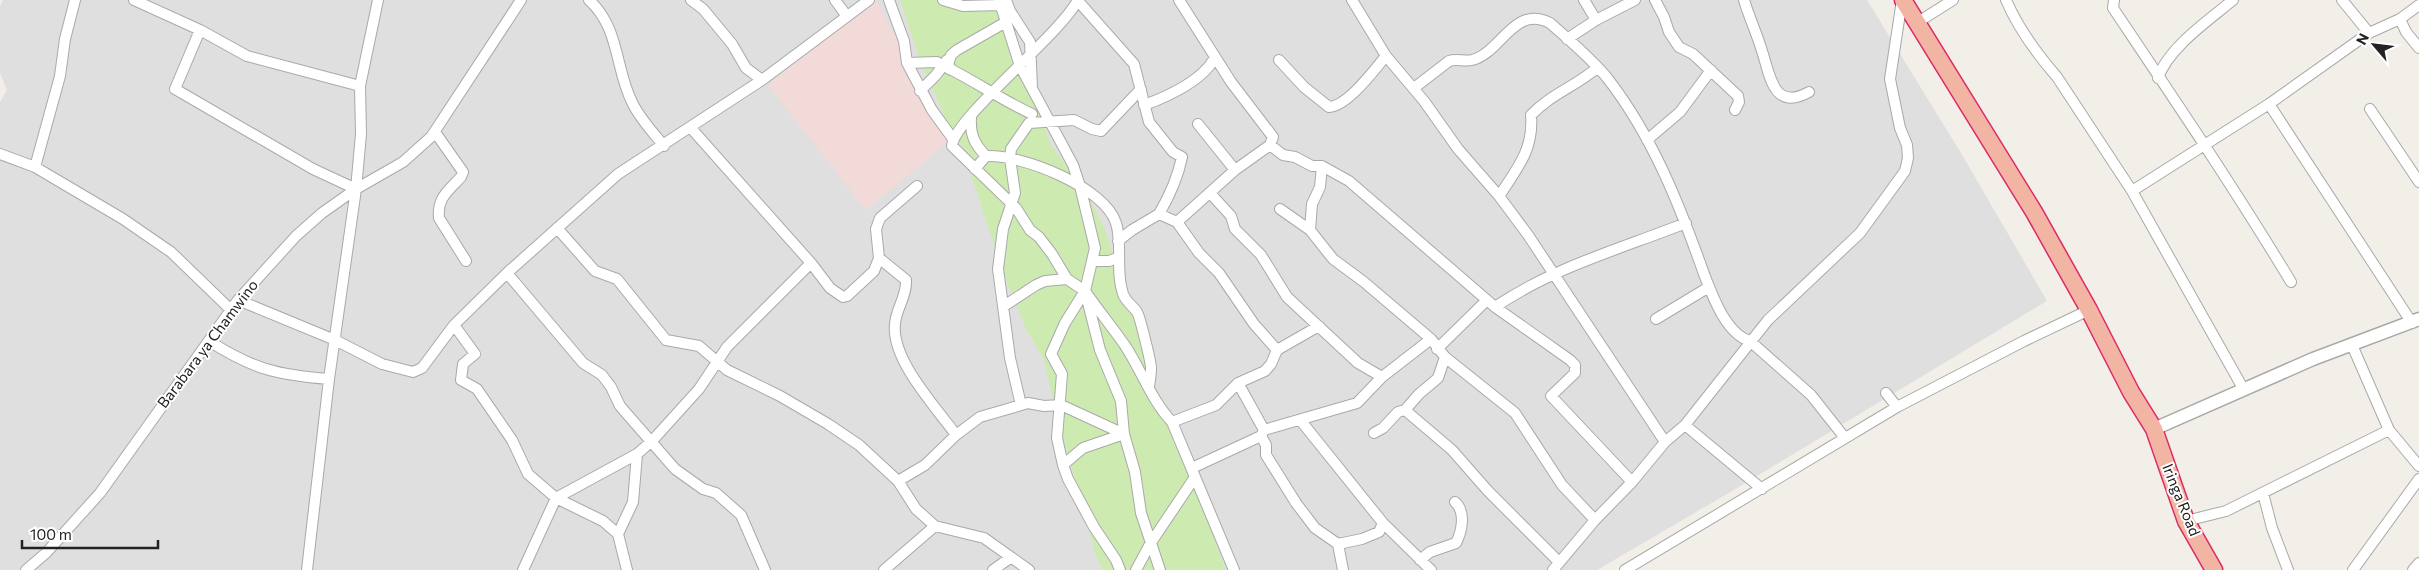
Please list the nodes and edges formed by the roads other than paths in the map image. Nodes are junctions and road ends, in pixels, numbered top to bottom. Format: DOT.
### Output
graph roads {
  1 [pos="75,0"];
  2 [pos="134,0"];
  3 [pos="378,0"];
  4 [pos="521,0"];
  5 [pos="589,0"];
  6 [pos="691,0"];
  7 [pos="835,0"];
  8 [pos="869,0"];
  9 [pos="889,0"];
  10 [pos="943,0"];
  11 [pos="1179,0"];
  12 [pos="1352,0"];
  13 [pos="1584,0"];
  14 [pos="1635,0"];
  15 [pos="1655,0"];
  16 [pos="1744,0"];
  17 [pos="1902,0"];
  18 [pos="1954,0"];
  19 [pos="2006,0"];
  20 [pos="2114,0"];
  21 [pos="2233,0"];
  22 [pos="2342,0"];
  23 [pos="1078,1"];
  24 [pos="1002,2"];
  25 [pos="2419,5"];
  26 [pos="846,15"];
  27 [pos="2400,19"];
  28 [pos="1596,20"];
  29 [pos="1006,22"];
  30 [pos="1918,22"];
  31 [pos="200,30"];
  32 [pos="2369,33"];
  33 [pos="1567,39"];
  34 [pos="2419,48"];
  35 [pos="1031,54"];
  36 [pos="1386,56"];
  37 [pos="1216,57"];
  38 [pos="1278,60"];
  39 [pos="907,63"];
  40 [pos="1020,66"];
  41 [pos="948,67"];
  42 [pos="1597,68"];
  43 [pos="1711,70"];
  44 [pos="2158,78"];
  45 [pos="762,80"];
  46 [pos="360,86"];
  47 [pos="1414,88"];
  48 [pos="1141,89"];
  49 [pos="920,91"];
  50 [pos="992,92"];
  51 [pos="1033,92"];
  52 [pos="1809,92"];
  53 [pos="2269,104"];
  54 [pos="1144,105"];
  55 [pos="2370,109"];
  56 [pos="1734,110"];
  57 [pos="971,116"];
  58 [pos="1030,118"];
  59 [pos="1049,122"];
  60 [pos="1198,124"];
  61 [pos="690,128"];
  62 [pos="435,132"];
  63 [pos="953,139"];
  64 [pos="1647,140"];
  65 [pos="2205,143"];
  66 [pos="1270,145"];
  67 [pos="664,146"];
  68 [pos="0,154"];
  69 [pos="986,156"];
  70 [pos="1010,158"];
  71 [pos="1322,166"];
  72 [pos="35,167"];
  73 [pos="975,169"];
  74 [pos="1235,170"];
  75 [pos="2419,182"];
  76 [pos="917,186"];
  77 [pos="1080,186"];
  78 [pos="356,189"];
  79 [pos="2132,191"];
  80 [pos="1210,193"];
  81 [pos="1499,196"];
  82 [pos="1012,204"];
  83 [pos="1280,209"];
  84 [pos="1160,214"];
  85 [pos="1177,222"];
  86 [pos="1686,223"];
  87 [pos="557,228"];
  88 [pos="1310,230"];
  89 [pos="1118,241"];
  90 [pos="879,258"];
  91 [pos="1117,258"];
  92 [pos="466,261"];
  93 [pos="1093,261"];
  94 [pos="811,262"];
  95 [pos="507,273"];
  96 [pos="1553,274"];
  97 [pos="1067,279"];
  98 [pos="2291,282"];
  99 [pos="1709,287"];
  100 [pos="1085,291"];
  101 [pos="238,300"];
  102 [pos="1487,300"];
  103 [pos="1004,306"];
  104 [pos="1496,307"];
  105 [pos="231,310"];
  106 [pos="2089,310"];
  107 [pos="1656,319"];
  108 [pos="1106,321"];
  109 [pos="2416,321"];
  110 [pos="454,325"];
  111 [pos="1319,326"];
  112 [pos="1095,330"];
  113 [pos="1431,339"];
  114 [pos="335,340"];
  115 [pos="209,341"];
  116 [pos="1750,341"];
  117 [pos="2352,346"];
  118 [pos="1437,349"];
  119 [pos="1277,350"];
  120 [pos="1445,357"];
  121 [pos="716,362"];
  122 [pos="1382,378"];
  123 [pos="329,379"];
  124 [pos="1238,383"];
  125 [pos="1149,386"];
  126 [pos="2244,390"];
  127 [pos="1886,393"];
  128 [pos="1021,405"];
  129 [pos="1061,405"];
  130 [pos="1897,407"];
  131 [pos="1405,410"];
  132 [pos="1301,421"];
  133 [pos="1172,422"];
  134 [pos="1685,425"];
  135 [pos="2154,429"];
  136 [pos="2388,430"];
  137 [pos="1262,433"];
  138 [pos="1374,433"];
  139 [pos="1124,434"];
  140 [pos="956,435"];
  141 [pos="1845,438"];
  142 [pos="652,441"];
  143 [pos="1665,442"];
  144 [pos="637,454"];
  145 [pos="1063,465"];
  146 [pos="2419,466"];
  147 [pos="1194,473"];
  148 [pos="2419,479"];
  149 [pos="898,481"];
  150 [pos="1632,482"];
  151 [pos="1762,489"];
  152 [pos="2263,493"];
  153 [pos="556,498"];
  154 [pos="1455,502"];
  155 [pos="1595,520"];
  156 [pos="2186,521"];
  157 [pos="1383,523"];
  158 [pos="935,526"];
  159 [pos="618,534"];
  160 [pos="1150,544"];
  161 [pos="1338,544"];
  162 [pos="1010,558"];
  163 [pos="1420,560"];
  164 [pos="2419,563"];
  165 [pos="1556,566"];
  166 [pos="26,570"];
  167 [pos="307,570"];
  168 [pos="523,570"];
  169 [pos="627,570"];
  170 [pos="765,570"];
  171 [pos="884,570"];
  172 [pos="993,570"];
  173 [pos="1029,570"];
  174 [pos="1120,570"];
  175 [pos="1136,570"];
  176 [pos="1160,570"];
  177 [pos="1234,570"];
  178 [pos="1343,570"];
  179 [pos="1431,570"];
  180 [pos="1625,570"];
  181 [pos="2214,570"];
  182 [pos="2288,570"];
  183 [pos="2353,570"];
  184 [pos="2413,570"];
  1 -- 72 [label="street"];
  2 -- 31 [label="street"];
  3 -- 46 [label="street"];
  4 -- 62 [label="street, Barabara ya Chamwino"];
  5 -- 67 [label="street"];
  6 -- 45 [label="street"];
  7 -- 26 [label="street"];
  8 -- 26 [label="street"];
  9 -- 39 [label="street"];
  10 -- 24 [label="street"];
  11 -- 37 [label="street"];
  12 -- 36 [label="street"];
  13 -- 28 [label="street"];
  14 -- 28 [label="street"];
  15 -- 43 [label="street"];
  16 -- 52 [label="street"];
  17 -- 30 [label="highway, Iringa Road"];
  17 -- 116 [label="street"];
  18 -- 30 [label="street"];
  19 -- 79 [label="street"];
  20 -- 44 [label="street"];
  21 -- 44 [label="street"];
  22 -- 32 [label="street"];
  23 -- 35 [label="street"];
  23 -- 48 [label="street"];
  24 -- 29 [label="street"];
  24 -- 35 [label="street"];
  25 -- 27 [label="street"];
  26 -- 45 [label="street"];
  27 -- 32 [label="street"];
  27 -- 34 [label="street"];
  28 -- 33 [label="street"];
  29 -- 40 [label="street"];
  29 -- 41 [label="street"];
  30 -- 106 [label="highway, Iringa Road"];
  31 -- 46 [label="street"];
  31 -- 78 [label="street"];
  32 -- 53 [label="street"];
  33 -- 42 [label="street"];
  33 -- 47 [label="street"];
  35 -- 40 [label="street"];
  35 -- 51 [label="street"];
  36 -- 38 [label="street"];
  36 -- 47 [label="street"];
  37 -- 54 [label="street"];
  37 -- 66 [label="street"];
  39 -- 41 [label="street"];
  39 -- 49 [label="street"];
  40 -- 50 [label="street"];
  40 -- 51 [label="street"];
  41 -- 49 [label="street"];
  41 -- 50 [label="street"];
  42 -- 64 [label="street"];
  42 -- 81 [label="street"];
  43 -- 56 [label="street"];
  43 -- 64 [label="street"];
  44 -- 65 [label="street"];
  45 -- 61 [label="street"];
  46 -- 78 [label="street"];
  47 -- 81 [label="street"];
  48 -- 54 [label="street"];
  48 -- 59 [label="street"];
  49 -- 63 [label="street"];
  50 -- 57 [label="street"];
  50 -- 58 [label="street"];
  51 -- 58 [label="street"];
  51 -- 59 [label="street"];
  53 -- 65 [label="street"];
  53 -- 109 [label="street"];
  54 -- 84 [label="street"];
  55 -- 75 [label="street"];
  57 -- 63 [label="street"];
  57 -- 69 [label="street"];
  58 -- 59 [label="street"];
  58 -- 70 [label="street"];
  59 -- 77 [label="street"];
  60 -- 74 [label="street"];
  61 -- 67 [label="street"];
  61 -- 94 [label="street"];
  62 -- 78 [label="street, Barabara ya Chamwino"];
  62 -- 92 [label="street"];
  63 -- 73 [label="street"];
  64 -- 86 [label="street"];
  65 -- 79 [label="street"];
  65 -- 98 [label="street"];
  66 -- 71 [label="street"];
  66 -- 74 [label="street"];
  67 -- 87 [label="street"];
  68 -- 72 [label="street"];
  69 -- 70 [label="street"];
  69 -- 73 [label="street"];
  70 -- 77 [label="street"];
  70 -- 82 [label="street"];
  71 -- 88 [label="street"];
  71 -- 102 [label="street"];
  72 -- 105 [label="street"];
  73 -- 82 [label="street"];
  74 -- 80 [label="street"];
  76 -- 90 [label="street"];
  77 -- 89 [label="street"];
  77 -- 93 [label="street"];
  78 -- 101 [label="street, Barabara ya Chamwino"];
  78 -- 114 [label="street"];
  79 -- 126 [label="street"];
  80 -- 85 [label="street"];
  80 -- 111 [label="street"];
  81 -- 96 [label="street"];
  82 -- 97 [label="street"];
  82 -- 103 [label="street"];
  83 -- 88 [label="street"];
  84 -- 85 [label="street"];
  84 -- 89 [label="street"];
  85 -- 119 [label="street"];
  86 -- 96 [label="street"];
  86 -- 99 [label="street"];
  87 -- 95 [label="street"];
  87 -- 121 [label="street"];
  88 -- 113 [label="street"];
  89 -- 91 [label="street"];
  90 -- 94 [label="street"];
  90 -- 140 [label="street"];
  91 -- 93 [label="street"];
  91 -- 125 [label="street"];
  93 -- 100 [label="street"];
  94 -- 121 [label="street"];
  95 -- 110 [label="street"];
  95 -- 142 [label="street"];
  96 -- 104 [label="street"];
  96 -- 143 [label="street"];
  97 -- 100 [label="street"];
  97 -- 103 [label="street"];
  99 -- 107 [label="street"];
  99 -- 116 [label="street"];
  100 -- 108 [label="street"];
  100 -- 112 [label="street"];
  100 -- 129 [label="street"];
  101 -- 105 [label="street, Barabara ya Chamwino"];
  101 -- 114 [label="street"];
  102 -- 104 [label="street"];
  102 -- 118 [label="street"];
  103 -- 128 [label="street"];
  104 -- 150 [label="street"];
  105 -- 115 [label="street, Barabara ya Chamwino"];
  106 -- 130 [label="street"];
  106 -- 135 [label="highway, Iringa Road"];
  108 -- 112 [label="street"];
  108 -- 125 [label="street"];
  109 -- 117 [label="street"];
  110 -- 114 [label="street"];
  110 -- 153 [label="street"];
  111 -- 119 [label="street"];
  111 -- 122 [label="street"];
  112 -- 139 [label="street"];
  113 -- 118 [label="street"];
  113 -- 122 [label="street"];
  114 -- 123 [label="street"];
  115 -- 123 [label="street"];
  115 -- 166 [label="street, Barabara ya Chamwino"];
  116 -- 134 [label="street"];
  116 -- 141 [label="street"];
  117 -- 126 [label="street"];
  117 -- 136 [label="street"];
  118 -- 120 [label="street"];
  119 -- 124 [label="street"];
  120 -- 131 [label="street"];
  120 -- 155 [label="street"];
  121 -- 142 [label="street"];
  121 -- 149 [label="street"];
  122 -- 132 [label="street"];
  123 -- 167 [label="street"];
  124 -- 133 [label="street"];
  124 -- 137 [label="street"];
  125 -- 133 [label="street"];
  126 -- 135 [label="street"];
  127 -- 130 [label="street"];
  128 -- 129 [label="street"];
  128 -- 140 [label="street"];
  129 -- 139 [label="street"];
  129 -- 145 [label="street"];
  130 -- 141 [label="street"];
  131 -- 138 [label="street"];
  131 -- 165 [label="street"];
  132 -- 137 [label="street"];
  132 -- 157 [label="street"];
  133 -- 147 [label="street"];
  134 -- 143 [label="street"];
  134 -- 151 [label="street"];
  135 -- 156 [label="highway, Iringa Road"];
  136 -- 146 [label="street"];
  136 -- 152 [label="street"];
  137 -- 147 [label="street"];
  137 -- 161 [label="street"];
  139 -- 145 [label="street"];
  139 -- 160 [label="street"];
  140 -- 149 [label="street"];
  141 -- 151 [label="street"];
  142 -- 144 [label="street"];
  142 -- 170 [label="street"];
  143 -- 150 [label="street"];
  144 -- 153 [label="street"];
  144 -- 159 [label="street"];
  145 -- 174 [label="street"];
  147 -- 160 [label="street"];
  147 -- 177 [label="street"];
  148 -- 183 [label="street"];
  149 -- 158 [label="street"];
  150 -- 155 [label="street"];
  151 -- 180 [label="street"];
  152 -- 156 [label="street"];
  152 -- 182 [label="street"];
  153 -- 159 [label="street"];
  153 -- 168 [label="street"];
  154 -- 163 [label="street"];
  155 -- 165 [label="street"];
  156 -- 181 [label="highway, Iringa Road"];
  157 -- 161 [label="street"];
  157 -- 163 [label="street"];
  158 -- 162 [label="street"];
  158 -- 171 [label="street"];
  159 -- 169 [label="street"];
  160 -- 175 [label="street"];
  160 -- 176 [label="street"];
  161 -- 178 [label="street"];
  162 -- 172 [label="street"];
  162 -- 173 [label="street"];
  163 -- 179 [label="street"];
  164 -- 184 [label="street"];
}
